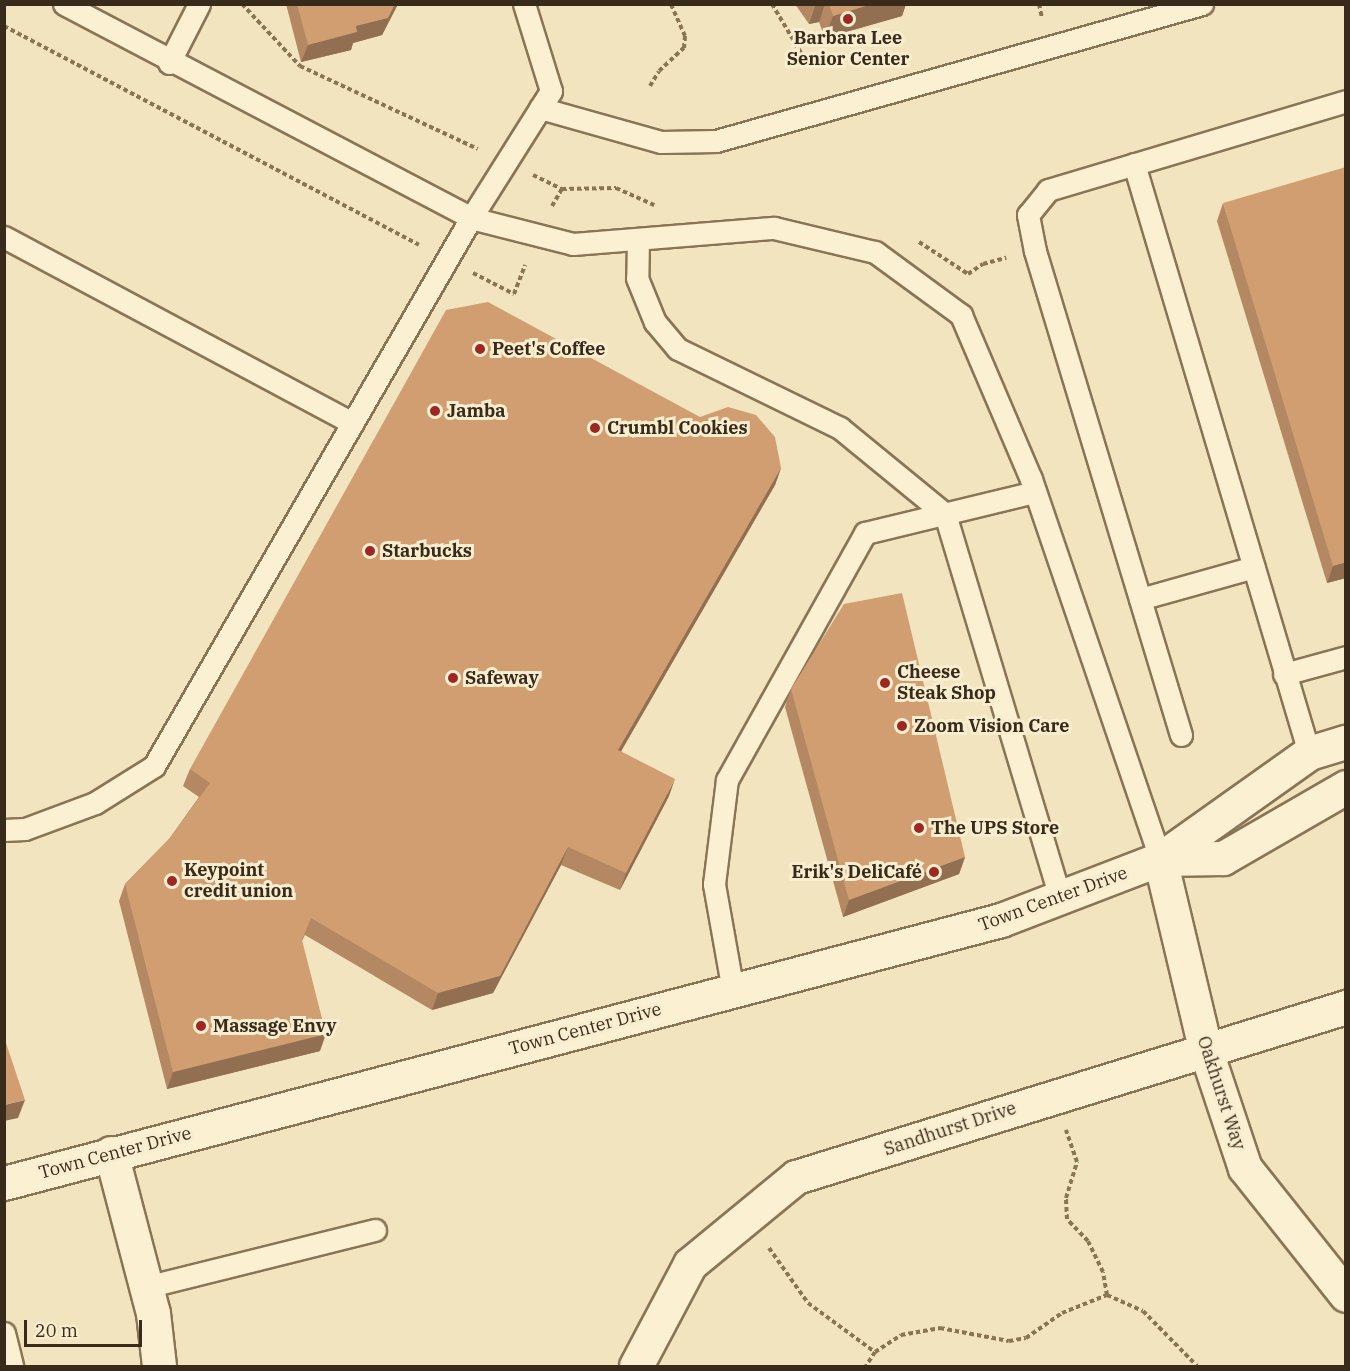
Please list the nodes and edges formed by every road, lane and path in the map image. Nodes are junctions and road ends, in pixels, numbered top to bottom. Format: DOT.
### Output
graph roads {
  1 [pos="64,4"];
  2 [pos="199,4"];
  3 [pos="242,4"];
  4 [pos="524,4"];
  5 [pos="671,4"];
  6 [pos="772,4"];
  7 [pos="1039,4"];
  8 [pos="1202,4"];
  9 [pos="1164,10"];
  10 [pos="1042,19"];
  11 [pos="4,26"];
  12 [pos="804,58"];
  13 [pos="168,63"];
  14 [pos="650,86"];
  15 [pos="1346,101"];
  16 [pos="540,108"];
  17 [pos="506,163"];
  18 [pos="1134,164"];
  19 [pos="562,189"];
  20 [pos="665,209"];
  21 [pos="471,218"];
  22 [pos="537,235"];
  23 [pos="4,237"];
  24 [pos="912,238"];
  25 [pos="638,239"];
  26 [pos="1035,251"];
  27 [pos="449,260"];
  28 [pos="353,423"];
  29 [pos="1035,492"];
  30 [pos="945,514"];
  31 [pos="1254,567"];
  32 [pos="1140,599"];
  33 [pos="1346,657"];
  34 [pos="1284,674"];
  35 [pos="1181,735"];
  36 [pos="1346,742"];
  37 [pos="1309,753"];
  38 [pos="1346,788"];
  39 [pos="4,830"];
  40 [pos="1160,860"];
  41 [pos="1060,897"];
  42 [pos="733,991"];
  43 [pos="1346,1007"];
  44 [pos="1205,1048"];
  45 [pos="1054,1096"];
  46 [pos="111,1153"];
  47 [pos="4,1183"];
  48 [pos="751,1215"];
  49 [pos="375,1230"];
  50 [pos="146,1287"];
  51 [pos="1346,1295"];
  52 [pos="1107,1296"];
  53 [pos="4,1333"];
  54 [pos="875,1352"];
  55 [pos="12,1366"];
  56 [pos="159,1366"];
  57 [pos="636,1366"];
  58 [pos="866,1366"];
  59 [pos="1197,1366"];
  1 -- 13 [label="lane"];
  2 -- 13 [label="lane"];
  3 -- 17 [label="path"];
  4 -- 16 [label="lane"];
  5 -- 14 [label="path"];
  6 -- 12 [label="path"];
  7 -- 10 [label="path"];
  8 -- 9 [label="lane"];
  9 -- 16 [label="lane"];
  11 -- 27 [label="path"];
  13 -- 21 [label="lane"];
  15 -- 18 [label="lane"];
  16 -- 17 [label="lane"];
  17 -- 19 [label="path"];
  17 -- 21 [label="lane"];
  18 -- 26 [label="lane"];
  18 -- 31 [label="lane"];
  19 -- 20 [label="path"];
  19 -- 22 [label="path"];
  21 -- 22 [label="lane"];
  21 -- 27 [label="lane"];
  22 -- 25 [label="lane"];
  22 -- 27 [label="path"];
  23 -- 28 [label="lane"];
  24 -- 26 [label="path"];
  25 -- 29 [label="lane"];
  25 -- 30 [label="lane"];
  26 -- 32 [label="lane"];
  27 -- 28 [label="lane"];
  28 -- 39 [label="lane"];
  29 -- 30 [label="lane"];
  29 -- 40 [label="lane"];
  30 -- 41 [label="lane"];
  30 -- 42 [label="lane"];
  31 -- 32 [label="lane"];
  31 -- 34 [label="lane"];
  32 -- 35 [label="lane"];
  33 -- 34 [label="lane"];
  34 -- 37 [label="lane"];
  36 -- 37 [label="street, Town Center Drive"];
  37 -- 40 [label="street, Town Center Drive"];
  38 -- 40 [label="street, Town Center Drive"];
  40 -- 41 [label="street, Town Center Drive"];
  40 -- 44 [label="street, Oakhurst Way"];
  41 -- 42 [label="street, Town Center Drive"];
  42 -- 46 [label="street, Town Center Drive"];
  43 -- 44 [label="street, Sandhurst Drive"];
  44 -- 45 [label="street, Sandhurst Drive"];
  44 -- 51 [label="street, Oakhurst Way"];
  45 -- 48 [label="street, Sandhurst Drive"];
  45 -- 52 [label="path"];
  46 -- 47 [label="street, Town Center Drive"];
  46 -- 50 [label="street"];
  48 -- 54 [label="path"];
  48 -- 57 [label="street, Sandhurst Drive"];
  49 -- 50 [label="lane"];
  50 -- 56 [label="street"];
  52 -- 54 [label="path"];
  52 -- 59 [label="path"];
  53 -- 55 [label="lane"];
  54 -- 58 [label="path"];
}
